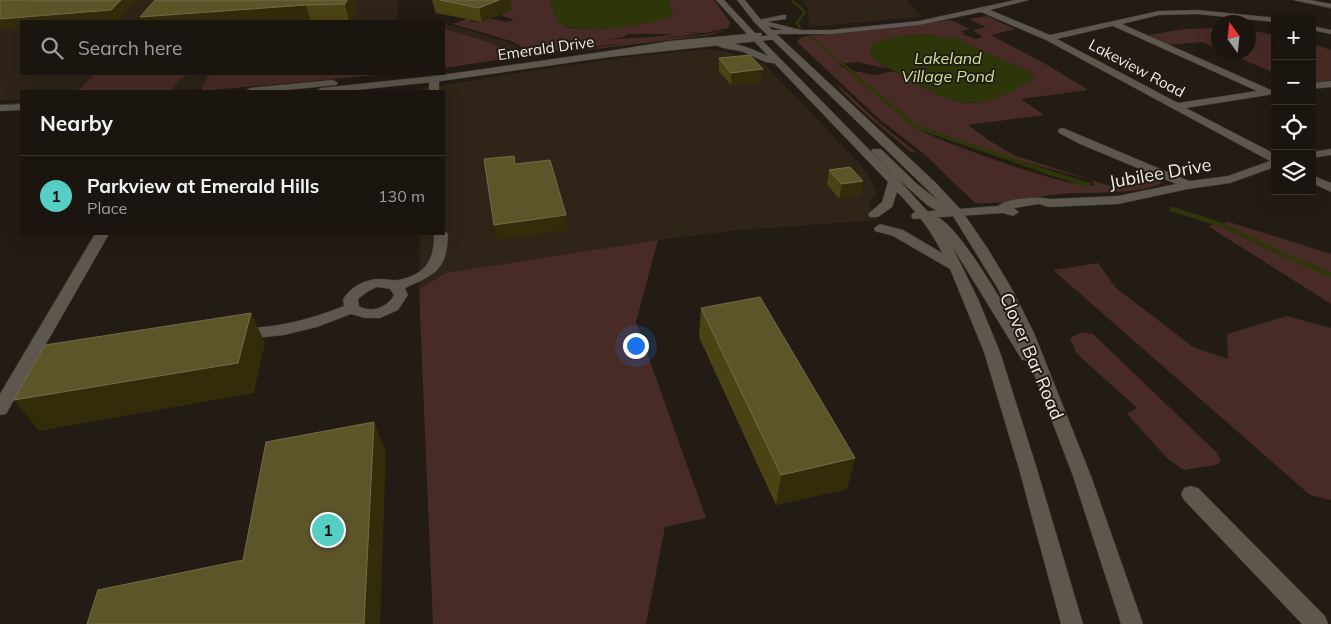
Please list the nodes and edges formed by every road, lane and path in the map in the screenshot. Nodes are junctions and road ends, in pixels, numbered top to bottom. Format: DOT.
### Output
graph roads {
  1 [pos="741,0"];
  2 [pos="1025,0"];
  3 [pos="1297,0"];
  4 [pos="974,1"];
  5 [pos="721,2"];
  6 [pos="1325,2"];
  7 [pos="958,6"];
  8 [pos="1331,6"];
  9 [pos="997,7"];
  10 [pos="983,10"];
  11 [pos="966,13"];
  12 [pos="783,17"];
  13 [pos="1271,20"];
  14 [pos="758,21"];
  15 [pos="1114,22"];
  16 [pos="1316,29"];
  17 [pos="794,32"];
  18 [pos="1331,32"];
  19 [pos="761,35"];
  20 [pos="710,37"];
  21 [pos="1049,38"];
  22 [pos="696,45"];
  23 [pos="609,54"];
  24 [pos="784,69"];
  25 [pos="445,71"];
  26 [pos="413,75"];
  27 [pos="434,79"];
  28 [pos="1331,84"];
  29 [pos="1316,86"];
  30 [pos="260,90"];
  31 [pos="331,90"];
  32 [pos="434,90"];
  33 [pos="1271,92"];
  34 [pos="812,98"];
  35 [pos="1177,106"];
  36 [pos="20,107"];
  37 [pos="0,108"];
  38 [pos="20,115"];
  39 [pos="0,116"];
  40 [pos="1064,130"];
  41 [pos="1331,152"];
  42 [pos="1316,154"];
  43 [pos="1271,156"];
  44 [pos="1271,165"];
  45 [pos="1316,180"];
  46 [pos="894,181"];
  47 [pos="1188,185"];
  48 [pos="1331,188"];
  49 [pos="874,214"];
  50 [pos="958,214"];
  51 [pos="922,216"];
  52 [pos="880,228"];
  53 [pos="101,235"];
  54 [pos="441,235"];
  55 [pos="955,266"];
  56 [pos="397,286"];
  57 [pos="352,308"];
  58 [pos="226,333"];
  59 [pos="46,359"];
  60 [pos="28,362"];
  61 [pos="1044,380"];
  62 [pos="0,409"];
  63 [pos="1191,494"];
  64 [pos="1072,624"];
  65 [pos="1132,624"];
  66 [pos="1317,624"];
  1 -- 14 [label="street, Clover Bar Road"];
  2 -- 9 [label="street"];
  3 -- 6 [label="street"];
  4 -- 9 [label="street"];
  5 -- 19 [label="street, Clover Bar Road"];
  5 -- 20 [label="street"];
  6 -- 8 [label="street"];
  7 -- 11 [label="street"];
  9 -- 10 [label="street"];
  10 -- 11 [label="street"];
  10 -- 21 [label="street, Lakeview Road"];
  11 -- 17 [label="street"];
  12 -- 14 [label="street"];
  13 -- 15 [label="street"];
  14 -- 17 [label="street"];
  14 -- 19 [label="street, Clover Bar Road"];
  15 -- 21 [label="street"];
  15 -- 33 [label="street"];
  16 -- 18 [label="street"];
  17 -- 19 [label="street"];
  19 -- 20 [label="street, Emerald Drive"];
  19 -- 22 [label="street, Emerald Drive"];
  19 -- 23 [label="street"];
  19 -- 24 [label="street, Clover Bar Road"];
  19 -- 50 [label="street, Clover Bar Road"];
  20 -- 25 [label="street, Emerald Drive"];
  21 -- 35 [label="street, Lakeview Road"];
  22 -- 23 [label="street, Emerald Drive"];
  22 -- 24 [label="street"];
  23 -- 27 [label="street, Emerald Drive"];
  24 -- 34 [label="street, Clover Bar Road"];
  26 -- 30 [label="street"];
  27 -- 31 [label="street, Emerald Drive"];
  27 -- 32 [label="street"];
  28 -- 29 [label="street"];
  33 -- 35 [label="street"];
  34 -- 46 [label="street, Clover Bar Road"];
  34 -- 50 [label="street"];
  35 -- 43 [label="street, Lakeview Road"];
  36 -- 37 [label="street"];
  38 -- 39 [label="street"];
  40 -- 47 [label="street"];
  41 -- 42 [label="street"];
  44 -- 47 [label="street, Jubilee Drive"];
  45 -- 48 [label="street"];
  46 -- 49 [label="street"];
  46 -- 51 [label="street, Clover Bar Road"];
  47 -- 50 [label="street, Jubilee Drive"];
  50 -- 51 [label="street"];
  50 -- 61 [label="street, Clover Bar Road"];
  51 -- 55 [label="street, Clover Bar Road"];
  51 -- 61 [label="street"];
  52 -- 55 [label="street"];
  53 -- 60 [label="street"];
  54 -- 56 [label="street"];
  55 -- 64 [label="street, Clover Bar Road"];
  56 -- 57 [label="street"];
  56 -- 57 [label="street"];
  57 -- 58 [label="street"];
  59 -- 60 [label="street"];
  60 -- 62 [label="street"];
  61 -- 65 [label="street, Clover Bar Road"];
  63 -- 66 [label="street"];
}
